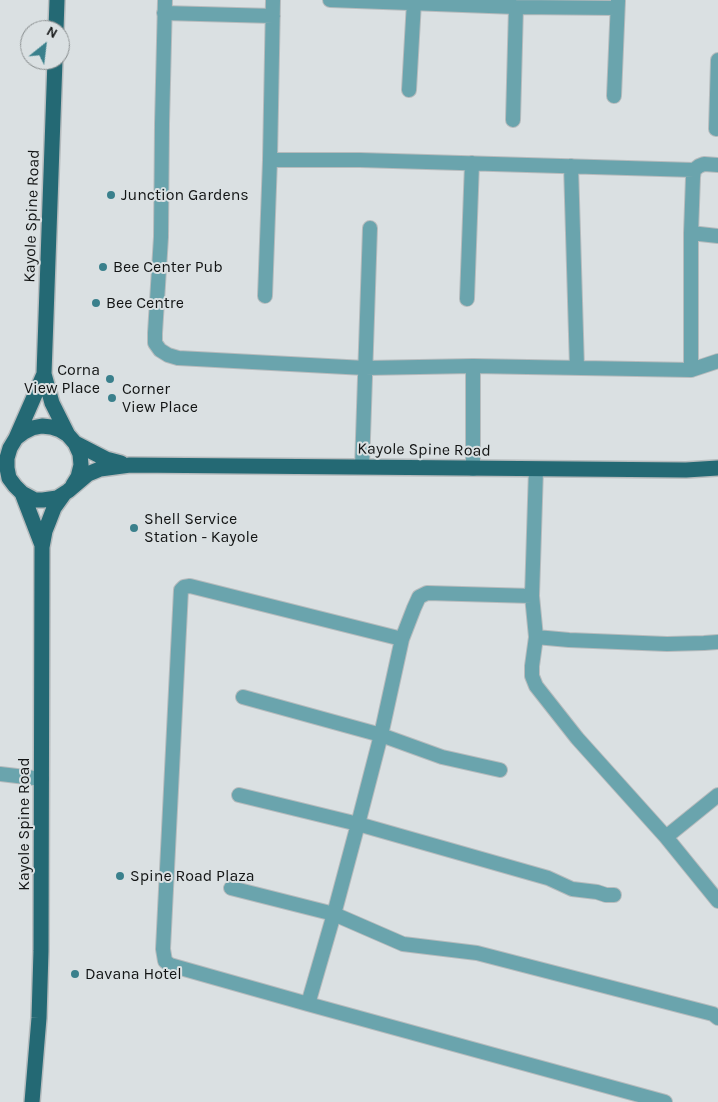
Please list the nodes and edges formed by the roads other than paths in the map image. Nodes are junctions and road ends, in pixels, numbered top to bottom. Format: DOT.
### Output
graph roads {
  1 [pos="57,0"];
  2 [pos="273,0"];
  3 [pos="330,0"];
  4 [pos="414,2"];
  5 [pos="617,4"];
  6 [pos="164,7"];
  7 [pos="516,7"];
  8 [pos="273,16"];
  9 [pos="56,20"];
  10 [pos="718,60"];
  11 [pos="55,70"];
  12 [pos="409,90"];
  13 [pos="614,96"];
  14 [pos="513,120"];
  15 [pos="716,128"];
  16 [pos="270,160"];
  17 [pos="472,163"];
  18 [pos="718,165"];
  19 [pos="571,166"];
  20 [pos="694,170"];
  21 [pos="370,228"];
  22 [pos="691,233"];
  23 [pos="718,236"];
  24 [pos="265,296"];
  25 [pos="468,299"];
  26 [pos="718,361"];
  27 [pos="473,366"];
  28 [pos="365,368"];
  29 [pos="577,368"];
  30 [pos="690,370"];
  31 [pos="44,374"];
  32 [pos="71,439"];
  33 [pos="9,445"];
  34 [pos="130,465"];
  35 [pos="362,467"];
  36 [pos="718,468"];
  37 [pos="473,469"];
  38 [pos="536,470"];
  39 [pos="12,487"];
  40 [pos="68,491"];
  41 [pos="42,547"];
  42 [pos="532,596"];
  43 [pos="536,637"];
  44 [pos="402,639"];
  45 [pos="718,642"];
  46 [pos="243,697"];
  47 [pos="380,735"];
  48 [pos="500,770"];
  49 [pos="0,774"];
  50 [pos="42,779"];
  51 [pos="239,795"];
  52 [pos="718,795"];
  53 [pos="358,824"];
  54 [pos="666,837"];
  55 [pos="231,888"];
  56 [pos="614,895"];
  57 [pos="718,901"];
  58 [pos="334,914"];
  59 [pos="308,1004"];
  60 [pos="718,1018"];
  61 [pos="32,1102"];
  62 [pos="665,1102"];
  1 -- 9 [label="main road"];
  2 -- 8 [label="street"];
  3 -- 4 [label="street"];
  4 -- 7 [label="street"];
  4 -- 12 [label="street"];
  5 -- 7 [label="street"];
  5 -- 13 [label="street"];
  6 -- 8 [label="street"];
  6 -- 28 [label="street"];
  7 -- 14 [label="street"];
  8 -- 16 [label="street"];
  10 -- 15 [label="street"];
  11 -- 31 [label="main road, Kayole Spine Road"];
  16 -- 17 [label="street"];
  16 -- 24 [label="street"];
  17 -- 19 [label="street"];
  17 -- 25 [label="street"];
  18 -- 20 [label="street"];
  19 -- 20 [label="street"];
  19 -- 29 [label="street"];
  20 -- 22 [label="street"];
  21 -- 28 [label="street"];
  22 -- 23 [label="street"];
  22 -- 30 [label="street"];
  26 -- 30 [label="street"];
  27 -- 28 [label="street"];
  27 -- 29 [label="street"];
  27 -- 37 [label="street"];
  28 -- 35 [label="street"];
  29 -- 30 [label="street"];
  31 -- 32 [label="main road"];
  31 -- 33 [label="main road"];
  32 -- 33 [label="main road"];
  32 -- 34 [label="main road"];
  32 -- 40 [label="main road"];
  33 -- 39 [label="main road"];
  34 -- 35 [label="main road, Kayole Spine Road"];
  34 -- 40 [label="main road"];
  35 -- 37 [label="main road, Kayole Spine Road"];
  36 -- 38 [label="main road, Kayole Spine Road"];
  37 -- 38 [label="main road, Kayole Spine Road"];
  38 -- 42 [label="street"];
  39 -- 40 [label="main road"];
  39 -- 41 [label="main road"];
  40 -- 41 [label="main road"];
  41 -- 50 [label="main road, Kayole Spine Road"];
  42 -- 43 [label="street"];
  42 -- 44 [label="street"];
  43 -- 45 [label="street"];
  43 -- 54 [label="street"];
  44 -- 47 [label="street"];
  44 -- 59 [label="street"];
  46 -- 47 [label="street"];
  47 -- 48 [label="street"];
  47 -- 53 [label="street"];
  49 -- 50 [label="street"];
  50 -- 61 [label="main road, Kayole Spine Road"];
  51 -- 53 [label="street"];
  52 -- 54 [label="street"];
  53 -- 56 [label="street"];
  53 -- 58 [label="street"];
  54 -- 57 [label="street"];
  55 -- 58 [label="street"];
  58 -- 59 [label="street"];
  58 -- 60 [label="street"];
  59 -- 62 [label="street"];
}
